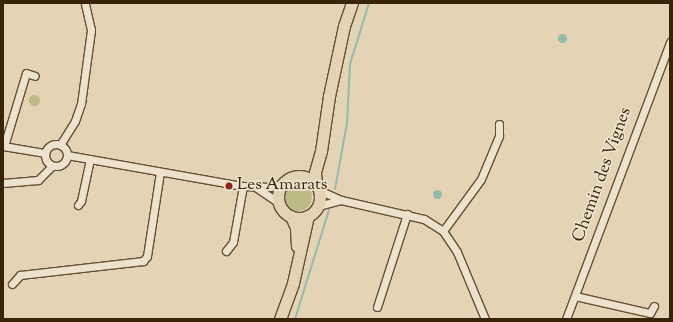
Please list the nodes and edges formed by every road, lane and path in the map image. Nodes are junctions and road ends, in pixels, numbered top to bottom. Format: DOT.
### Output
graph roads {
  1 [pos="85,3"];
  2 [pos="352,3"];
  3 [pos="670,42"];
  4 [pos="35,76"];
  5 [pos="499,124"];
  6 [pos="324,134"];
  7 [pos="60,145"];
  8 [pos="3,146"];
  9 [pos="45,153"];
  10 [pos="67,155"];
  11 [pos="90,159"];
  12 [pos="52,166"];
  13 [pos="160,172"];
  14 [pos="300,176"];
  15 [pos="3,183"];
  16 [pos="282,184"];
  17 [pos="243,186"];
  18 [pos="255,187"];
  19 [pos="317,187"];
  20 [pos="341,200"];
  21 [pos="278,202"];
  22 [pos="78,205"];
  23 [pos="318,206"];
  24 [pos="407,214"];
  25 [pos="291,216"];
  26 [pos="308,216"];
  27 [pos="443,231"];
  28 [pos="226,251"];
  29 [pos="297,260"];
  30 [pos="12,284"];
  31 [pos="575,296"];
  32 [pos="377,306"];
  33 [pos="654,306"];
  34 [pos="280,319"];
  35 [pos="485,319"];
  36 [pos="566,319"];
  1 -- 7 [label="street"];
  2 -- 6 [label="main road"];
  3 -- 31 [label="street, Chemin des Vignes"];
  4 -- 8 [label="street"];
  5 -- 27 [label="street"];
  6 -- 14 [label="main road"];
  6 -- 19 [label="main road"];
  7 -- 9 [label="street"];
  7 -- 10 [label="street"];
  8 -- 9 [label="street"];
  9 -- 12 [label="street"];
  10 -- 11 [label="street"];
  10 -- 12 [label="street"];
  11 -- 13 [label="street"];
  11 -- 22 [label="street"];
  12 -- 15 [label="street"];
  13 -- 17 [label="street"];
  13 -- 30 [label="street"];
  14 -- 16 [label="main road"];
  14 -- 19 [label="main road"];
  16 -- 18 [label="street"];
  16 -- 21 [label="main road"];
  17 -- 18 [label="street"];
  17 -- 28 [label="street"];
  18 -- 21 [label="street"];
  19 -- 20 [label="street"];
  19 -- 23 [label="main road"];
  20 -- 23 [label="street"];
  20 -- 24 [label="street"];
  21 -- 25 [label="main road"];
  23 -- 26 [label="main road"];
  24 -- 27 [label="street"];
  24 -- 32 [label="street"];
  25 -- 26 [label="main road"];
  25 -- 29 [label="main road"];
  26 -- 29 [label="main road"];
  27 -- 35 [label="street"];
  29 -- 34 [label="main road"];
  31 -- 33 [label="street"];
  31 -- 36 [label="street, Chemin des Vignes"];
}
